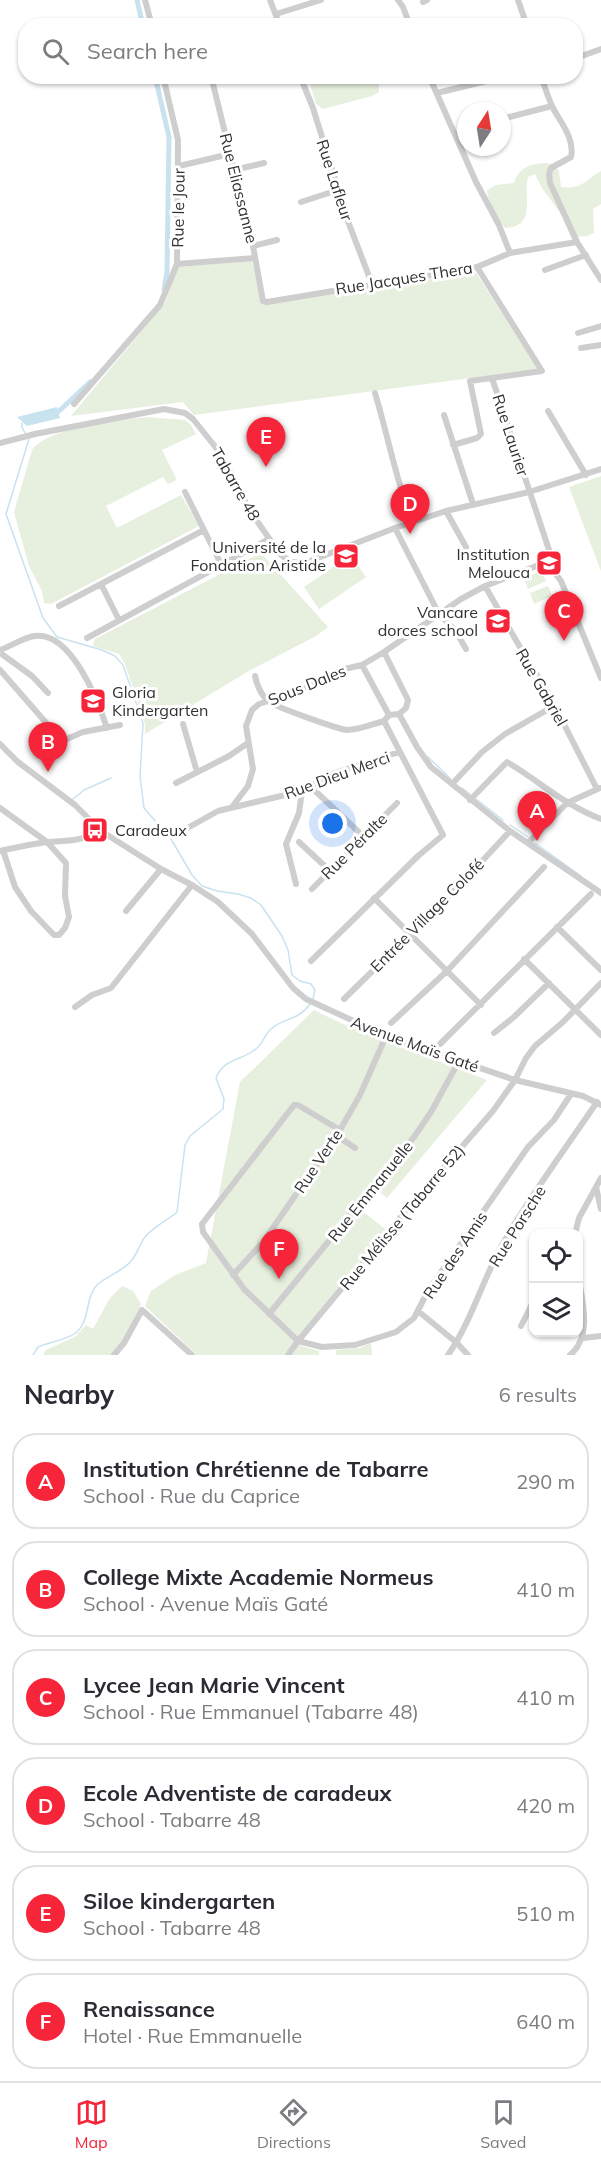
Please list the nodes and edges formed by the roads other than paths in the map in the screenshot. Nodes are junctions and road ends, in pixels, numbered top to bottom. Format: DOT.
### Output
graph roads {
  1 [pos="145,0"];
  2 [pos="270,0"];
  3 [pos="321,0"];
  4 [pos="398,0"];
  5 [pos="518,0"];
  6 [pos="276,14"];
  7 [pos="150,18"];
  8 [pos="277,18"];
  9 [pos="407,18"];
  10 [pos="524,18"];
  11 [pos="601,49"];
  12 [pos="583,55"];
  13 [pos="165,84"];
  14 [pos="213,84"];
  15 [pos="303,84"];
  16 [pos="433,84"];
  17 [pos="474,84"];
  18 [pos="544,84"];
  19 [pos="437,93"];
  20 [pos="552,106"];
  21 [pos="511,117"];
  22 [pos="230,154"];
  23 [pos="264,163"];
  24 [pos="179,166"];
  25 [pos="234,170"];
  26 [pos="338,190"];
  27 [pos="302,202"];
  28 [pos="277,240"];
  29 [pos="578,242"];
  30 [pos="253,246"];
  31 [pos="510,253"];
  32 [pos="586,255"];
  33 [pos="255,258"];
  34 [pos="177,264"];
  35 [pos="477,267"];
  36 [pos="545,270"];
  37 [pos="601,280"];
  38 [pos="372,284"];
  39 [pos="264,300"];
  40 [pos="601,326"];
  41 [pos="578,333"];
  42 [pos="601,345"];
  43 [pos="581,348"];
  44 [pos="492,378"];
  45 [pos="375,393"];
  46 [pos="74,404"];
  47 [pos="548,411"];
  48 [pos="444,416"];
  49 [pos="0,443"];
  50 [pos="453,445"];
  51 [pos="601,469"];
  52 [pos="586,475"];
  53 [pos="185,492"];
  54 [pos="529,492"];
  55 [pos="473,504"];
  56 [pos="446,511"];
  57 [pos="412,522"];
  58 [pos="394,528"];
  59 [pos="204,530"];
  60 [pos="269,539"];
  61 [pos="466,548"];
  62 [pos="552,560"];
  63 [pos="220,564"];
  64 [pos="101,584"];
  65 [pos="485,586"];
  66 [pos="59,606"];
  67 [pos="439,614"];
  68 [pos="119,620"];
  69 [pos="87,638"];
  70 [pos="466,649"];
  71 [pos="1,652"];
  72 [pos="384,652"];
  73 [pos="0,662"];
  74 [pos="362,665"];
  75 [pos="0,670"];
  76 [pos="255,676"];
  77 [pos="601,678"];
  78 [pos="48,693"];
  79 [pos="267,701"];
  80 [pos="554,706"];
  81 [pos="399,714"];
  82 [pos="386,718"];
  83 [pos="183,724"];
  84 [pos="120,725"];
  85 [pos="107,728"];
  86 [pos="248,743"];
  87 [pos="0,744"];
  88 [pos="399,752"];
  89 [pos="197,772"];
  90 [pos="176,783"];
  91 [pos="452,784"];
  92 [pos="310,786"];
  93 [pos="599,789"];
  94 [pos="302,791"];
  95 [pos="470,800"];
  96 [pos="396,803"];
  97 [pos="567,803"];
  98 [pos="232,807"];
  99 [pos="0,808"];
  100 [pos="601,819"];
  101 [pos="101,831"];
  102 [pos="510,831"];
  103 [pos="175,836"];
  104 [pos="363,836"];
  105 [pos="47,842"];
  106 [pos="299,842"];
  107 [pos="528,843"];
  108 [pos="2,851"];
  109 [pos="544,867"];
  110 [pos="161,869"];
  111 [pos="329,870"];
  112 [pos="296,884"];
  113 [pos="192,885"];
  114 [pos="312,889"];
  115 [pos="601,893"];
  116 [pos="591,894"];
  117 [pos="374,898"];
  118 [pos="126,910"];
  119 [pos="557,927"];
  120 [pos="409,934"];
  121 [pos="524,959"];
  122 [pos="311,960"];
  123 [pos="601,970"];
  124 [pos="447,971"];
  125 [pos="549,983"];
  126 [pos="601,983"];
  127 [pos="344,999"];
  128 [pos="481,1005"];
  129 [pos="75,1007"];
  130 [pos="575,1010"];
  131 [pos="391,1023"];
  132 [pos="494,1033"];
  133 [pos="601,1035"];
  134 [pos="386,1036"];
  135 [pos="440,1044"];
  136 [pos="459,1061"];
  137 [pos="515,1080"];
  138 [pos="571,1094"];
  139 [pos="599,1104"];
  140 [pos="338,1132"];
  141 [pos="355,1148"];
  142 [pos="601,1178"];
  143 [pos="596,1186"];
  144 [pos="601,1209"];
  145 [pos="576,1229"];
  146 [pos="233,1275"];
  147 [pos="529,1310"];
  148 [pos="418,1311"];
  149 [pos="269,1314"];
  150 [pos="521,1326"];
  151 [pos="601,1336"];
  152 [pos="583,1338"];
  153 [pos="298,1341"];
  154 [pos="456,1343"];
  155 [pos="114,1355"];
  156 [pos="192,1355"];
  157 [pos="288,1355"];
  158 [pos="448,1355"];
  159 [pos="468,1355"];
  160 [pos="570,1355"];
  1 -- 7 [label="street"];
  2 -- 6 [label="street"];
  3 -- 6 [label="street"];
  4 -- 9 [label="street"];
  5 -- 10 [label="street"];
  6 -- 8 [label="street"];
  11 -- 12 [label="street"];
  13 -- 24 [label="street, Rue le Jour"];
  14 -- 22 [label="street, Rue Eliassanne"];
  15 -- 26 [label="street, Rue Lafleur"];
  16 -- 19 [label="street"];
  17 -- 19 [label="street"];
  18 -- 20 [label="street"];
  19 -- 31 [label="street"];
  20 -- 21 [label="street"];
  20 -- 29 [label="street"];
  22 -- 24 [label="street"];
  22 -- 25 [label="street, Rue Eliassanne"];
  23 -- 25 [label="street"];
  24 -- 34 [label="street, Rue le Jour"];
  25 -- 30 [label="street, Rue Eliassanne"];
  26 -- 27 [label="street"];
  26 -- 38 [label="street, Rue Lafleur"];
  28 -- 30 [label="street"];
  29 -- 31 [label="street, Rue Jacques Thera"];
  29 -- 32 [label="street"];
  30 -- 33 [label="street, Rue Eliassanne"];
  31 -- 35 [label="street, Rue Jacques Thera"];
  32 -- 36 [label="street"];
  32 -- 37 [label="street"];
  33 -- 34 [label="street, Rue le Jour"];
  33 -- 39 [label="street, Rue Eliassanne"];
  34 -- 46 [label="street"];
  35 -- 38 [label="street, Rue Jacques Thera"];
  35 -- 44 [label="street"];
  38 -- 39 [label="street, Rue Jacques Thera"];
  40 -- 41 [label="street"];
  42 -- 43 [label="street"];
  44 -- 50 [label="street"];
  44 -- 54 [label="street, Rue Laurier"];
  45 -- 57 [label="street"];
  47 -- 52 [label="street"];
  48 -- 50 [label="street"];
  49 -- 60 [label="street, Tabarre 48"];
  50 -- 55 [label="street"];
  51 -- 52 [label="street, Tabarre 48"];
  52 -- 54 [label="street, Tabarre 48"];
  53 -- 59 [label="street"];
  54 -- 55 [label="street, Tabarre 48"];
  54 -- 62 [label="street, Rue Laurier"];
  55 -- 56 [label="street, Tabarre 48"];
  56 -- 57 [label="street, Tabarre 48"];
  56 -- 61 [label="street"];
  57 -- 58 [label="street, Tabarre 48"];
  58 -- 60 [label="street, Tabarre 48"];
  58 -- 67 [label="street"];
  59 -- 63 [label="street"];
  59 -- 64 [label="street"];
  60 -- 63 [label="street"];
  62 -- 65 [label="street, Sous Dales"];
  62 -- 77 [label="street, Rue Laurier"];
  63 -- 68 [label="street"];
  64 -- 66 [label="street"];
  64 -- 68 [label="street"];
  65 -- 67 [label="street, Sous Dales"];
  65 -- 80 [label="street, Rue Gabriel"];
  67 -- 70 [label="street"];
  67 -- 72 [label="street, Sous Dales"];
  68 -- 69 [label="street"];
  71 -- 73 [label="street"];
  71 -- 78 [label="street"];
  71 -- 85 [label="street"];
  72 -- 74 [label="street, Sous Dales"];
  72 -- 81 [label="street"];
  74 -- 79 [label="street, Sous Dales"];
  74 -- 82 [label="street"];
  75 -- 85 [label="street"];
  76 -- 79 [label="street"];
  79 -- 82 [label="street"];
  79 -- 86 [label="street, Sous Dales"];
  80 -- 91 [label="street"];
  80 -- 93 [label="street, Rue Gabriel"];
  81 -- 82 [label="street"];
  81 -- 91 [label="street"];
  82 -- 88 [label="street"];
  83 -- 89 [label="street"];
  84 -- 85 [label="street"];
  86 -- 89 [label="street"];
  86 -- 98 [label="street, Sous Dales"];
  87 -- 101 [label="street, Avenue Maïs Gaté"];
  88 -- 92 [label="street, Rue Dieu Merci"];
  88 -- 117 [label="street"];
  89 -- 90 [label="street"];
  91 -- 95 [label="street"];
  92 -- 94 [label="street, Rue Dieu Merci"];
  92 -- 104 [label="street"];
  93 -- 97 [label="street"];
  94 -- 98 [label="street, Rue Dieu Merci"];
  94 -- 112 [label="street"];
  95 -- 97 [label="street"];
  95 -- 102 [label="street"];
  96 -- 104 [label="street, Rue Péralte"];
  97 -- 100 [label="street"];
  97 -- 107 [label="street"];
  98 -- 103 [label="street, Rue Dieu Merci"];
  99 -- 105 [label="street"];
  101 -- 105 [label="street"];
  101 -- 110 [label="street, Avenue Maïs Gaté"];
  102 -- 107 [label="street"];
  102 -- 120 [label="street, Entrée Village Colofé"];
  104 -- 111 [label="street, Rue Péralte"];
  105 -- 108 [label="street"];
  105 -- 108 [label="street"];
  106 -- 111 [label="street"];
  107 -- 115 [label="street"];
  109 -- 124 [label="street"];
  110 -- 113 [label="street, Avenue Maïs Gaté"];
  110 -- 118 [label="street"];
  111 -- 114 [label="street, Rue Péralte"];
  113 -- 129 [label="street"];
  113 -- 134 [label="street, Avenue Maïs Gaté"];
  116 -- 119 [label="street"];
  117 -- 120 [label="street"];
  117 -- 122 [label="street"];
  119 -- 121 [label="street"];
  119 -- 123 [label="street"];
  120 -- 124 [label="street"];
  120 -- 127 [label="street, Entrée Village Colofé"];
  121 -- 125 [label="street"];
  121 -- 128 [label="street"];
  124 -- 128 [label="street"];
  124 -- 131 [label="street"];
  125 -- 130 [label="street"];
  125 -- 132 [label="street"];
  126 -- 130 [label="street, Rue Mélisse (Tabarre 52)"];
  128 -- 135 [label="street"];
  130 -- 133 [label="street"];
  130 -- 137 [label="street, Rue Mélisse (Tabarre 52)"];
  134 -- 136 [label="street, Avenue Maïs Gaté"];
  134 -- 140 [label="street, Rue Verte"];
  136 -- 137 [label="street, Avenue Maïs Gaté"];
  136 -- 149 [label="street, Rue Emmanuelle"];
  137 -- 138 [label="street, Avenue Maïs Gaté"];
  137 -- 153 [label="street, Rue Mélisse (Tabarre 52)"];
  138 -- 139 [label="street, Avenue Maïs Gaté"];
  138 -- 148 [label="street, Rue des Amis"];
  139 -- 154 [label="street, Rue Porsche"];
  140 -- 141 [label="street"];
  140 -- 146 [label="street, Rue Verte"];
  140 -- 146 [label="street"];
  142 -- 143 [label="street"];
  143 -- 144 [label="street"];
  143 -- 145 [label="street"];
  146 -- 149 [label="street"];
  147 -- 150 [label="street"];
  148 -- 153 [label="street, Rue des Amis"];
  148 -- 154 [label="street"];
  149 -- 153 [label="street"];
  151 -- 152 [label="street"];
  152 -- 160 [label="street"];
  153 -- 157 [label="street, Rue Mélisse (Tabarre 52)"];
  154 -- 158 [label="street, Rue Porsche"];
  154 -- 159 [label="street"];
  155 -- 156 [label="street"];
}
